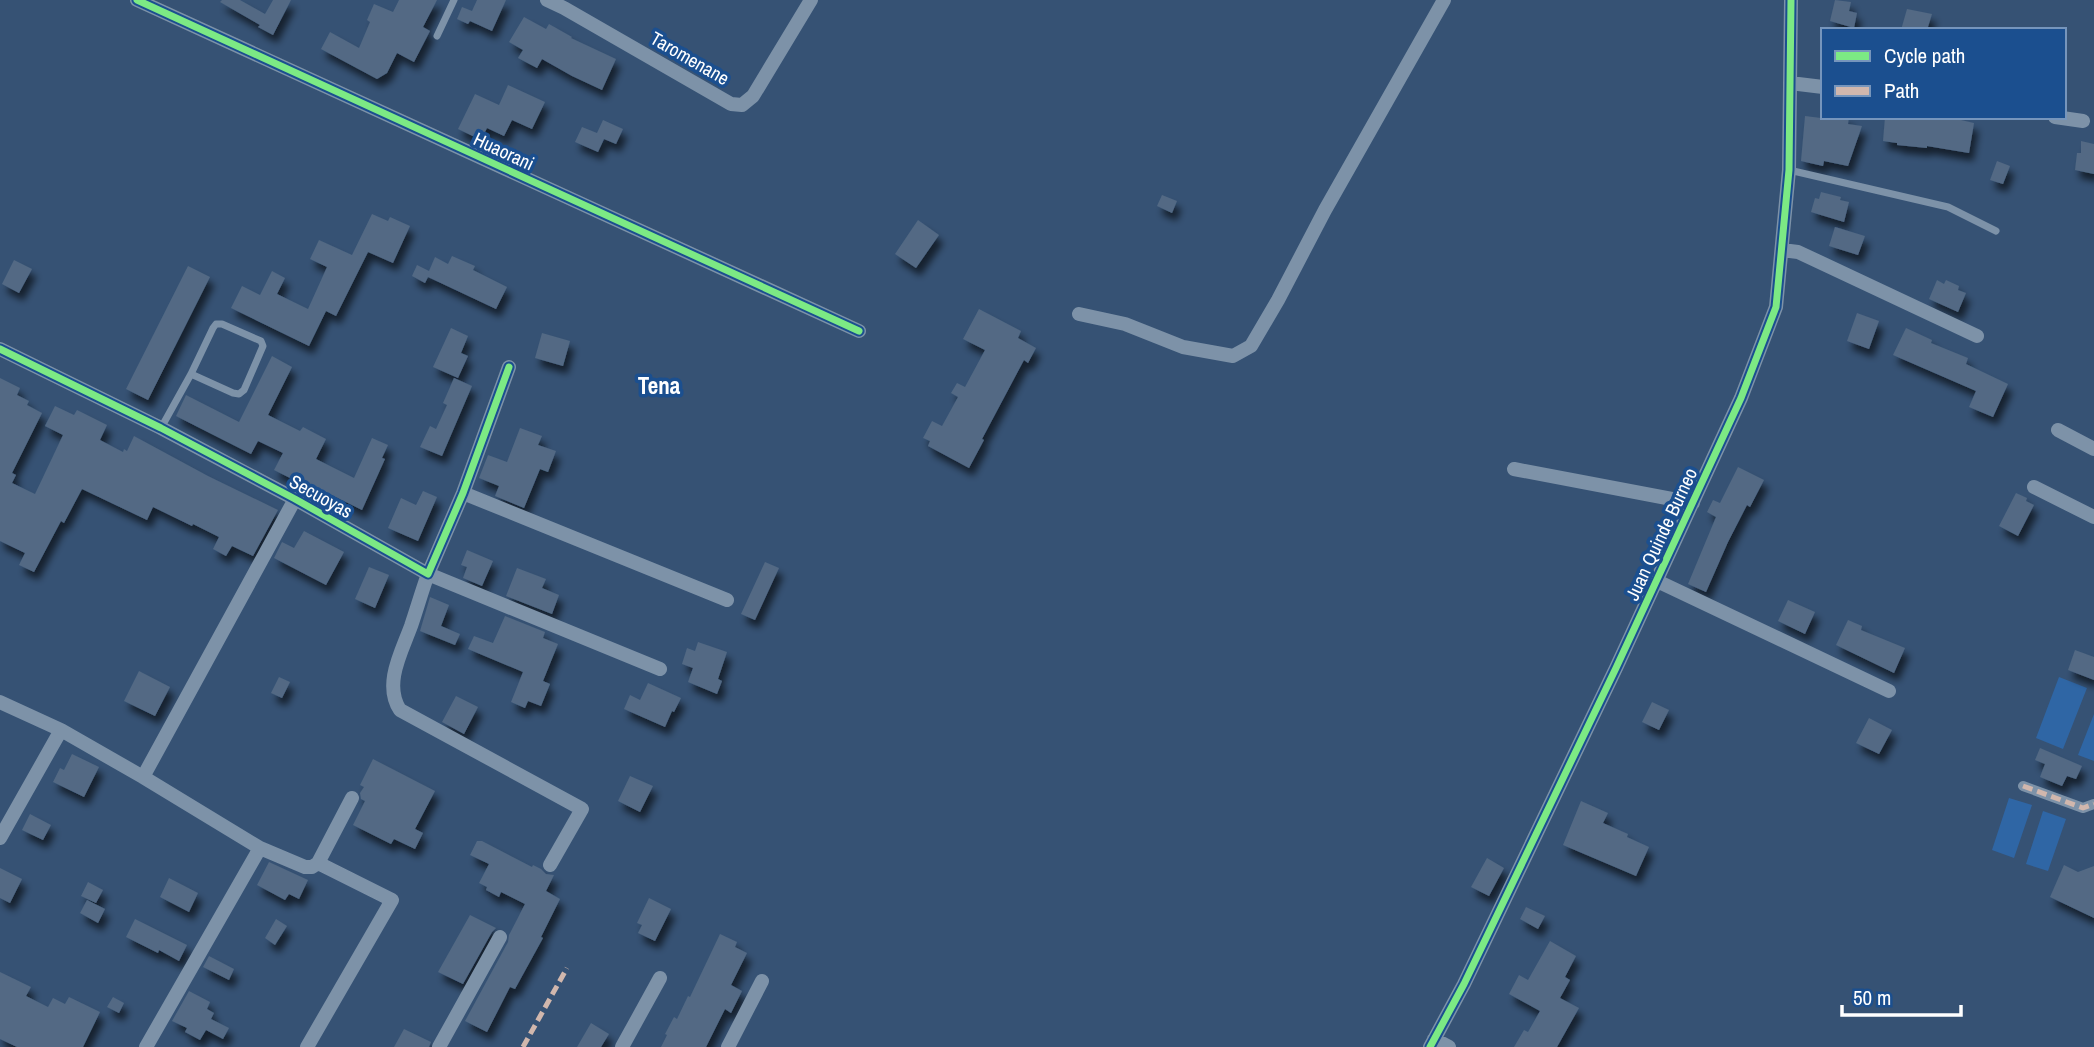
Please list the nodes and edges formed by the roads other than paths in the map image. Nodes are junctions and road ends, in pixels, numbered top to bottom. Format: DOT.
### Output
graph roads {
  1 [pos="136,0"];
  2 [pos="454,0"];
  3 [pos="547,0"];
  4 [pos="811,0"];
  5 [pos="1444,0"];
  6 [pos="1791,0"];
  7 [pos="567,4"];
  8 [pos="438,36"];
  9 [pos="1790,83"];
  10 [pos="1821,87"];
  11 [pos="2066,119"];
  12 [pos="2084,121"];
  13 [pos="1789,170"];
  14 [pos="1996,231"];
  15 [pos="1782,250"];
  16 [pos="1079,314"];
  17 [pos="859,331"];
  18 [pos="1978,336"];
  19 [pos="0,349"];
  20 [pos="509,367"];
  21 [pos="191,374"];
  22 [pos="161,428"];
  23 [pos="2058,430"];
  24 [pos="2094,449"];
  25 [pos="1514,469"];
  26 [pos="2034,487"];
  27 [pos="463,494"];
  28 [pos="295,499"];
  29 [pos="1693,503"];
  30 [pos="2094,517"];
  31 [pos="428,574"];
  32 [pos="1657,581"];
  33 [pos="727,600"];
  34 [pos="660,670"];
  35 [pos="1889,691"];
  36 [pos="0,702"];
  37 [pos="61,730"];
  38 [pos="143,777"];
  39 [pos="2023,786"];
  40 [pos="352,798"];
  41 [pos="2094,804"];
  42 [pos="0,838"];
  43 [pos="260,848"];
  44 [pos="318,863"];
  45 [pos="550,865"];
  46 [pos="500,937"];
  47 [pos="660,978"];
  48 [pos="762,981"];
  49 [pos="1432,1043"];
  50 [pos="146,1047"];
  51 [pos="307,1047"];
  52 [pos="439,1047"];
  53 [pos="622,1047"];
  54 [pos="728,1047"];
  55 [pos="1449,1047"];
  1 -- 17 [label="street, Huaorani"];
  2 -- 8 [label="lane"];
  3 -- 7 [label="street, Taromenane"];
  4 -- 7 [label="street, Taromenane"];
  5 -- 16 [label="street"];
  6 -- 9 [label="street, Juan Quinde Burneo"];
  9 -- 10 [label="street"];
  9 -- 13 [label="street, Juan Quinde Burneo"];
  11 -- 12 [label="street"];
  13 -- 14 [label="lane"];
  13 -- 15 [label="street, Juan Quinde Burneo"];
  15 -- 18 [label="street"];
  15 -- 29 [label="street, Juan Quinde Burneo"];
  19 -- 22 [label="street, Secuoyas"];
  20 -- 27 [label="street"];
  21 -- 21 [label="lane"];
  21 -- 22 [label="lane"];
  22 -- 28 [label="street, Secuoyas"];
  23 -- 24 [label="street"];
  25 -- 29 [label="street"];
  26 -- 30 [label="street"];
  27 -- 31 [label="street"];
  27 -- 33 [label="street"];
  28 -- 31 [label="street, Secuoyas"];
  28 -- 38 [label="street"];
  29 -- 32 [label="street, Juan Quinde Burneo"];
  31 -- 34 [label="street, Secuoyas"];
  31 -- 45 [label="street"];
  32 -- 35 [label="street"];
  32 -- 49 [label="street, Juan Quinde Burneo"];
  36 -- 37 [label="street"];
  37 -- 38 [label="street"];
  37 -- 42 [label="street"];
  38 -- 43 [label="street"];
  39 -- 41 [label="street"];
  40 -- 44 [label="street"];
  43 -- 44 [label="street"];
  43 -- 50 [label="street"];
  44 -- 51 [label="street"];
  46 -- 52 [label="street"];
  47 -- 53 [label="street"];
  48 -- 54 [label="street"];
  49 -- 55 [label="street"];
}
